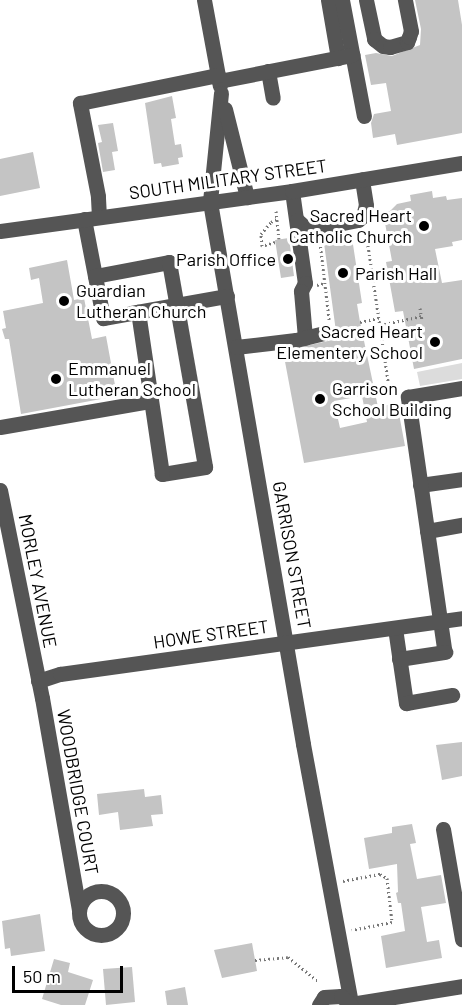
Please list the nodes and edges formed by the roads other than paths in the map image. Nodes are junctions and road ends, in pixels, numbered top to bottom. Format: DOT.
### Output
graph roads {
  1 [pos="204,0"];
  2 [pos="328,0"];
  3 [pos="342,0"];
  4 [pos="366,0"];
  5 [pos="405,0"];
  6 [pos="345,56"];
  7 [pos="268,71"];
  8 [pos="220,83"];
  9 [pos="273,99"];
  10 [pos="364,116"];
  11 [pos="462,163"];
  12 [pos="362,179"];
  13 [pos="292,191"];
  14 [pos="247,197"];
  15 [pos="210,202"];
  16 [pos="91,218"];
  17 [pos="297,220"];
  18 [pos="0,231"];
  19 [pos="95,276"];
  20 [pos="227,296"];
  21 [pos="176,305"];
  22 [pos="138,312"];
  23 [pos="328,329"];
  24 [pos="305,338"];
  25 [pos="236,347"];
  26 [pos="462,388"];
  27 [pos="151,400"];
  28 [pos="0,427"];
  29 [pos="462,480"];
  30 [pos="420,485"];
  31 [pos="0,489"];
  32 [pos="462,525"];
  33 [pos="427,531"];
  34 [pos="462,618"];
  35 [pos="439,621"];
  36 [pos="394,628"];
  37 [pos="287,643"];
  38 [pos="399,659"];
  39 [pos="38,681"];
  40 [pos="452,695"];
  41 [pos="443,829"];
  42 [pos="79,910"];
  43 [pos="462,939"];
  44 [pos="462,986"];
  45 [pos="319,1005"];
  46 [pos="351,1005"];
  1 -- 8 [label="street, GARRISON STREET"];
  2 -- 6 [label="street"];
  3 -- 6 [label="street"];
  4 -- 5 [label="street"];
  6 -- 7 [label="street"];
  6 -- 10 [label="street"];
  7 -- 8 [label="street"];
  7 -- 9 [label="street"];
  8 -- 14 [label="street, GARRISON STREET"];
  8 -- 15 [label="street, GARRISON STREET"];
  8 -- 16 [label="street"];
  11 -- 12 [label="street, SOUTH MILITARY STREET"];
  12 -- 13 [label="street, SOUTH MILITARY STREET"];
  12 -- 17 [label="street"];
  13 -- 14 [label="street, SOUTH MILITARY STREET"];
  13 -- 17 [label="street"];
  14 -- 15 [label="street, SOUTH MILITARY STREET"];
  15 -- 16 [label="street, SOUTH MILITARY STREET"];
  15 -- 20 [label="street, GARRISON STREET"];
  16 -- 18 [label="street, SOUTH MILITARY STREET"];
  16 -- 19 [label="street"];
  17 -- 24 [label="street"];
  19 -- 21 [label="street"];
  19 -- 22 [label="street"];
  20 -- 21 [label="street"];
  20 -- 25 [label="street, GARRISON STREET"];
  21 -- 22 [label="street"];
  21 -- 27 [label="street"];
  22 -- 27 [label="street"];
  23 -- 24 [label="street"];
  24 -- 25 [label="street"];
  25 -- 37 [label="street, GARRISON STREET"];
  26 -- 30 [label="street"];
  27 -- 28 [label="street"];
  29 -- 30 [label="street"];
  30 -- 33 [label="street"];
  31 -- 39 [label="street, MORLEY AVENUE"];
  32 -- 33 [label="street"];
  33 -- 35 [label="street"];
  34 -- 35 [label="street, HOWE STREET"];
  35 -- 36 [label="street, HOWE STREET"];
  35 -- 38 [label="street"];
  36 -- 37 [label="street, HOWE STREET"];
  36 -- 38 [label="street"];
  37 -- 39 [label="street, HOWE STREET"];
  37 -- 46 [label="street, GARRISON STREET"];
  38 -- 40 [label="street"];
  39 -- 42 [label="street, WOODBRIDGE COURT"];
  41 -- 43 [label="street"];
  44 -- 46 [label="street"];
  45 -- 46 [label="street"];
}
